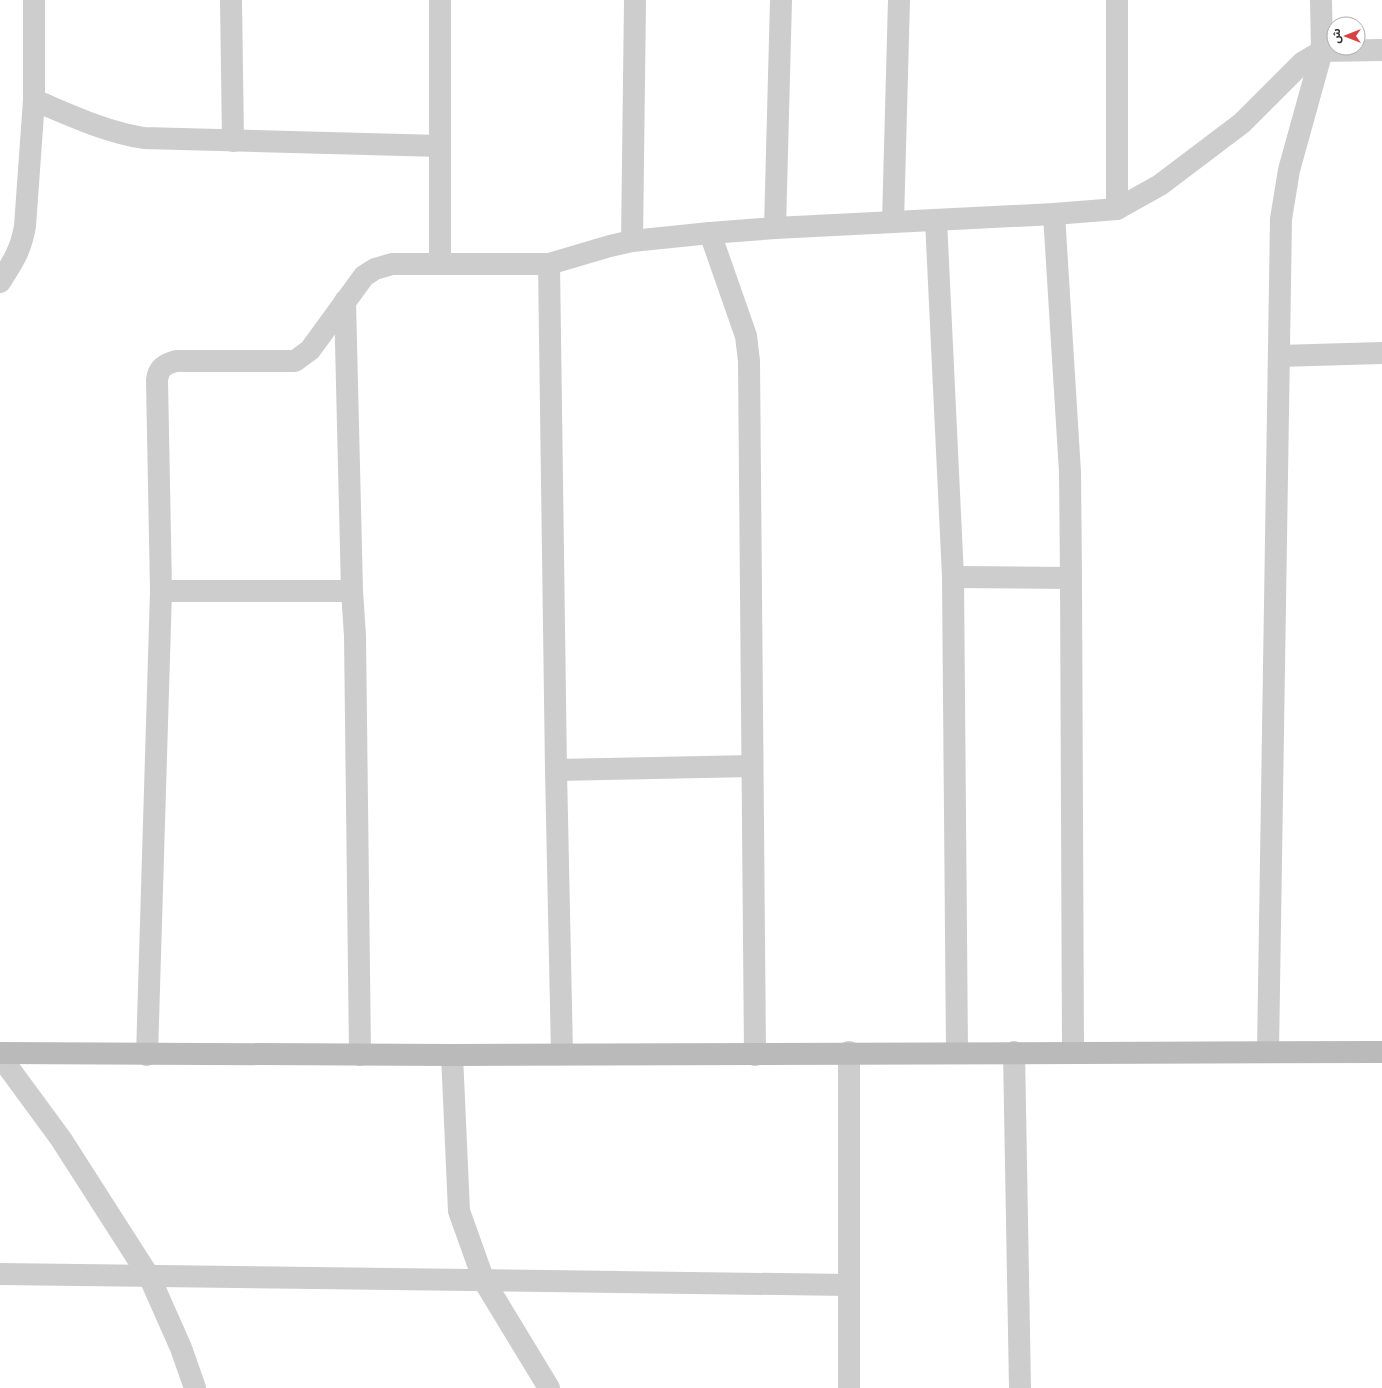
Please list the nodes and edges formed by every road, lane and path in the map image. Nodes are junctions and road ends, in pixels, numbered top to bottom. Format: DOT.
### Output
graph roads {
  1 [pos="34,0"];
  2 [pos="230,0"];
  3 [pos="440,0"];
  4 [pos="635,0"];
  5 [pos="781,0"];
  6 [pos="899,0"];
  7 [pos="1117,0"];
  8 [pos="1321,0"];
  9 [pos="1382,50"];
  10 [pos="1322,51"];
  11 [pos="34,100"];
  12 [pos="233,142"];
  13 [pos="440,146"];
  14 [pos="1117,209"];
  15 [pos="1054,214"];
  16 [pos="936,220"];
  17 [pos="893,222"];
  18 [pos="775,228"];
  19 [pos="710,233"];
  20 [pos="632,241"];
  21 [pos="440,264"];
  22 [pos="549,264"];
  23 [pos="0,282"];
  24 [pos="345,300"];
  25 [pos="1382,353"];
  26 [pos="1279,356"];
  27 [pos="953,577"];
  28 [pos="1071,578"];
  29 [pos="161,591"];
  30 [pos="352,591"];
  31 [pos="752,766"];
  32 [pos="556,770"];
  33 [pos="849,1052"];
  34 [pos="957,1052"];
  35 [pos="1014,1052"];
  36 [pos="1073,1052"];
  37 [pos="1268,1052"];
  38 [pos="1382,1052"];
  39 [pos="562,1054"];
  40 [pos="0,1055"];
  41 [pos="147,1055"];
  42 [pos="360,1055"];
  43 [pos="452,1055"];
  44 [pos="755,1055"];
  45 [pos="0,1274"];
  46 [pos="150,1278"];
  47 [pos="484,1281"];
  48 [pos="849,1285"];
  49 [pos="195,1388"];
  50 [pos="549,1388"];
  51 [pos="849,1388"];
  52 [pos="1020,1388"];
  1 -- 11 [label="street"];
  2 -- 12 [label="street"];
  3 -- 13 [label="street"];
  4 -- 20 [label="street"];
  5 -- 18 [label="street"];
  6 -- 17 [label="street"];
  7 -- 14 [label="street"];
  8 -- 10 [label="street"];
  9 -- 10 [label="street"];
  10 -- 14 [label="street"];
  10 -- 26 [label="street"];
  11 -- 12 [label="street"];
  11 -- 23 [label="street"];
  12 -- 13 [label="street"];
  13 -- 21 [label="street"];
  14 -- 15 [label="street"];
  15 -- 16 [label="street"];
  15 -- 28 [label="street"];
  16 -- 17 [label="street"];
  16 -- 27 [label="street"];
  17 -- 18 [label="street"];
  18 -- 19 [label="street"];
  19 -- 20 [label="street"];
  19 -- 31 [label="street"];
  20 -- 22 [label="street"];
  21 -- 22 [label="street"];
  21 -- 24 [label="street"];
  22 -- 32 [label="street"];
  24 -- 29 [label="street"];
  24 -- 30 [label="street"];
  25 -- 26 [label="street"];
  26 -- 37 [label="street"];
  27 -- 28 [label="street"];
  27 -- 34 [label="street"];
  28 -- 36 [label="street"];
  29 -- 30 [label="street"];
  29 -- 41 [label="street"];
  30 -- 42 [label="street"];
  31 -- 32 [label="street"];
  31 -- 44 [label="street"];
  32 -- 39 [label="street"];
  33 -- 34 [label="main road"];
  33 -- 44 [label="main road"];
  33 -- 48 [label="street"];
  34 -- 35 [label="main road"];
  35 -- 36 [label="main road"];
  35 -- 52 [label="street"];
  36 -- 37 [label="main road"];
  37 -- 38 [label="main road"];
  39 -- 43 [label="main road"];
  39 -- 44 [label="main road"];
  40 -- 41 [label="main road"];
  40 -- 46 [label="street"];
  41 -- 42 [label="main road"];
  42 -- 43 [label="main road"];
  43 -- 47 [label="street"];
  45 -- 46 [label="street"];
  46 -- 47 [label="street"];
  46 -- 49 [label="street"];
  47 -- 48 [label="street"];
  47 -- 50 [label="street"];
  48 -- 51 [label="street"];
}
